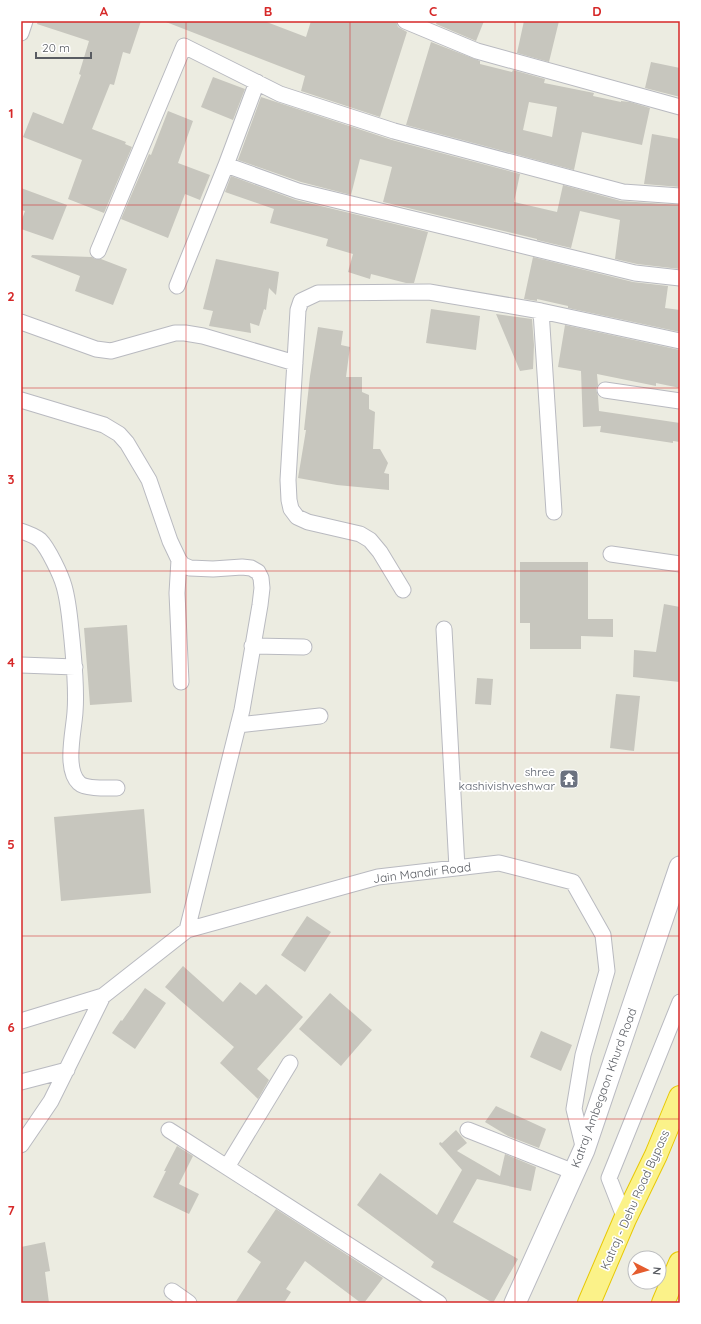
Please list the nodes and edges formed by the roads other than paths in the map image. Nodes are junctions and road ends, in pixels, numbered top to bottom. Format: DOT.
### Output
graph roads {
  1 [pos="25,21"];
  2 [pos="405,21"];
  3 [pos="21,33"];
  4 [pos="257,82"];
  5 [pos="680,107"];
  6 [pos="226,165"];
  7 [pos="680,196"];
  8 [pos="98,251"];
  9 [pos="680,278"];
  10 [pos="176,286"];
  11 [pos="541,311"];
  12 [pos="21,322"];
  13 [pos="680,341"];
  14 [pos="295,363"];
  15 [pos="605,390"];
  16 [pos="21,400"];
  17 [pos="680,401"];
  18 [pos="554,512"];
  19 [pos="21,531"];
  20 [pos="611,554"];
  21 [pos="179,560"];
  22 [pos="680,564"];
  23 [pos="403,590"];
  24 [pos="444,629"];
  25 [pos="252,646"];
  26 [pos="304,647"];
  27 [pos="21,665"];
  28 [pos="74,667"];
  29 [pos="181,682"];
  30 [pos="320,716"];
  31 [pos="238,724"];
  32 [pos="117,788"];
  33 [pos="680,867"];
  34 [pos="457,868"];
  35 [pos="187,930"];
  36 [pos="103,996"];
  37 [pos="680,1002"];
  38 [pos="21,1021"];
  39 [pos="290,1063"];
  40 [pos="67,1070"];
  41 [pos="21,1082"];
  42 [pos="680,1097"];
  43 [pos="169,1130"];
  44 [pos="468,1130"];
  45 [pos="21,1145"];
  46 [pos="584,1150"];
  47 [pos="227,1167"];
  48 [pos="574,1172"];
  49 [pos="625,1219"];
  50 [pos="680,1263"];
  51 [pos="172,1291"];
  52 [pos="189,1303"];
  53 [pos="439,1303"];
  54 [pos="515,1303"];
  55 [pos="589,1303"];
  56 [pos="663,1303"];
  1 -- 3 [label="street"];
  2 -- 5 [label="street"];
  4 -- 6 [label="street"];
  4 -- 7 [label="street"];
  4 -- 8 [label="street"];
  6 -- 9 [label="street"];
  6 -- 10 [label="street"];
  11 -- 13 [label="street"];
  11 -- 14 [label="street"];
  11 -- 18 [label="street"];
  12 -- 14 [label="street"];
  14 -- 23 [label="street"];
  15 -- 17 [label="street"];
  16 -- 21 [label="street"];
  19 -- 28 [label="street"];
  20 -- 22 [label="street"];
  21 -- 25 [label="street"];
  21 -- 29 [label="street"];
  24 -- 34 [label="street"];
  25 -- 26 [label="street"];
  25 -- 31 [label="street"];
  27 -- 28 [label="street"];
  28 -- 32 [label="street"];
  30 -- 31 [label="street"];
  31 -- 35 [label="street"];
  33 -- 46 [label="street, Katraj Ambegaon Khurd Road"];
  34 -- 35 [label="street, Jain Mandir Road"];
  34 -- 46 [label="street, Jain Mandir Road"];
  35 -- 36 [label="street, Jain Mandir Road"];
  36 -- 38 [label="street, Jain Mandir Road"];
  36 -- 40 [label="street"];
  37 -- 49 [label="street"];
  39 -- 47 [label="street"];
  40 -- 41 [label="street"];
  40 -- 45 [label="street"];
  42 -- 49 [label="highway, Katraj - Dehu Road Bypass"];
  43 -- 47 [label="street"];
  44 -- 48 [label="street"];
  46 -- 48 [label="street, Katraj Ambegaon Khurd Road"];
  47 -- 53 [label="street"];
  48 -- 54 [label="street, Katraj Ambegaon Khurd Road"];
  49 -- 55 [label="highway, Katraj - Dehu Road Bypass"];
  50 -- 56 [label="highway"];
  51 -- 52 [label="street"];
}
